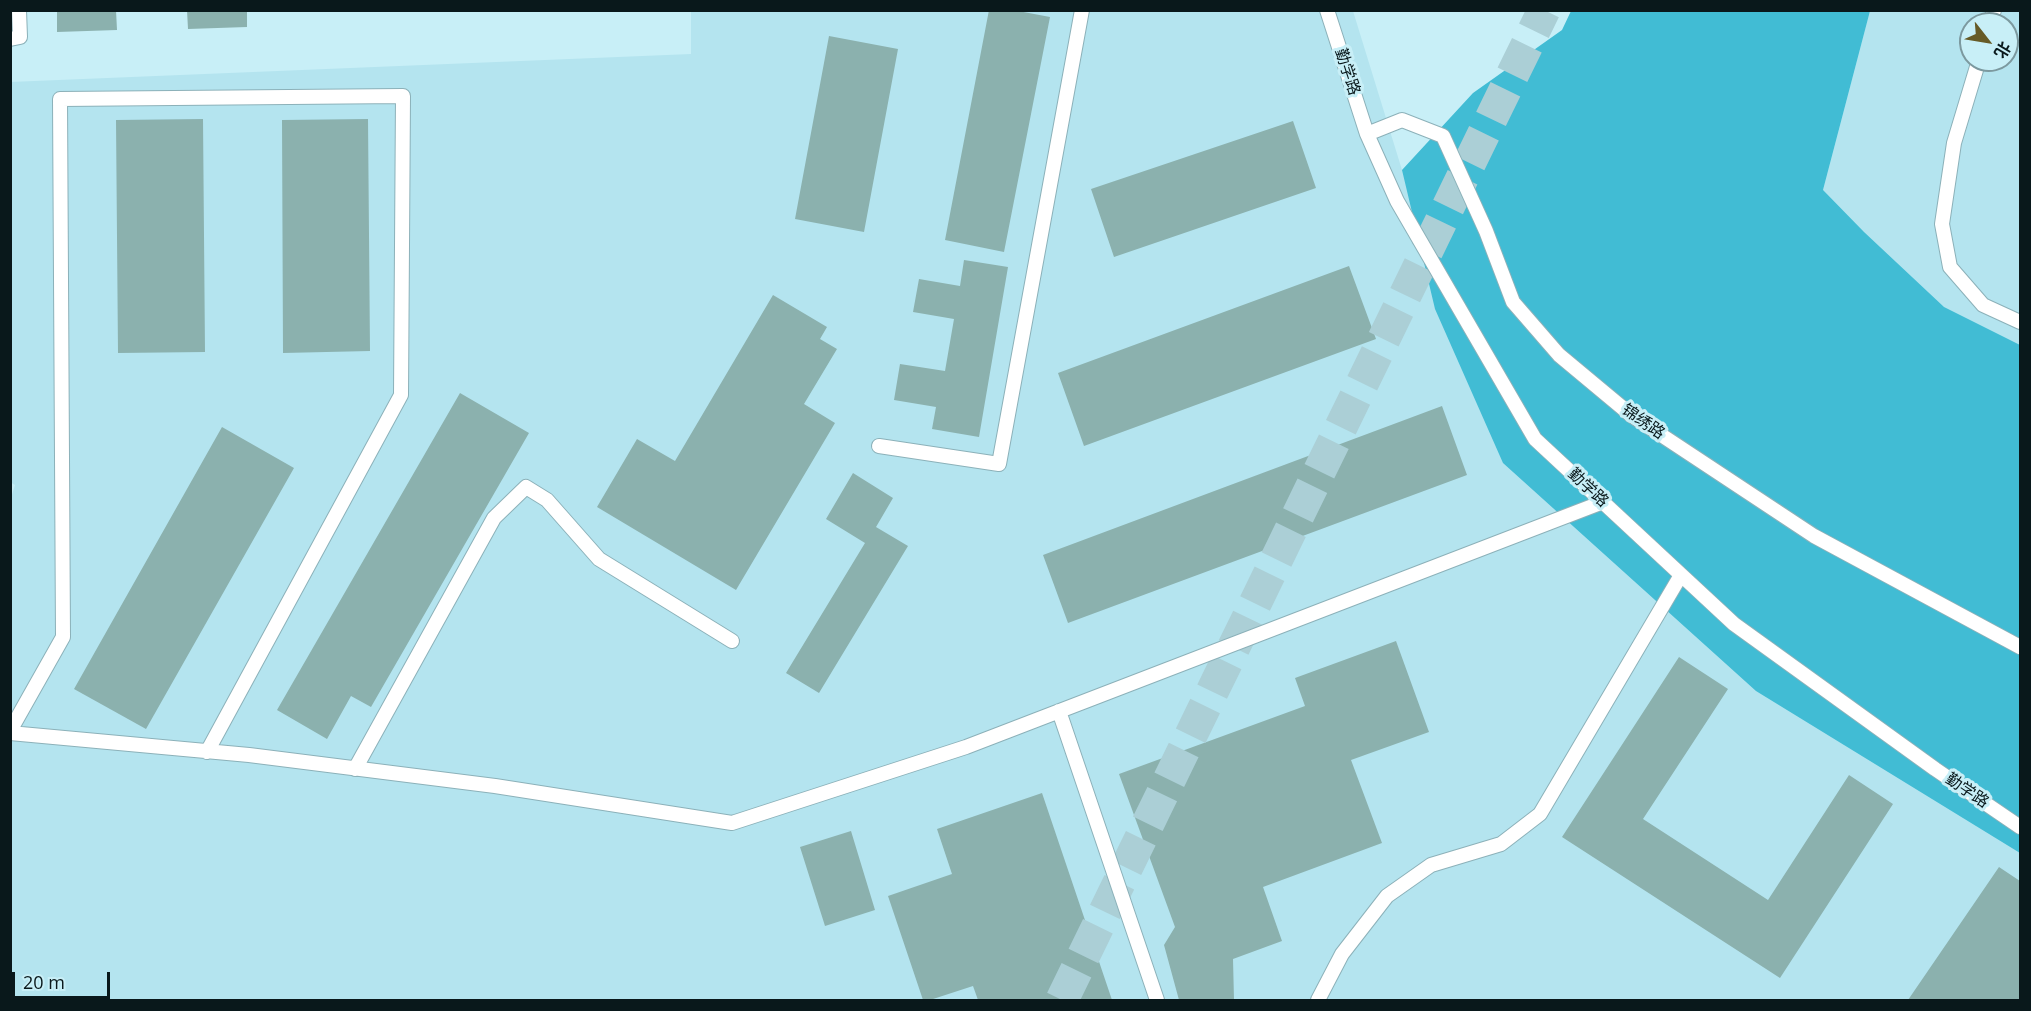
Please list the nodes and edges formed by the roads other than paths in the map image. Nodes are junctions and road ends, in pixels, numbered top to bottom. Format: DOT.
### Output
graph roads {
  1 [pos="19,10"];
  2 [pos="1082,10"];
  3 [pos="1327,10"];
  4 [pos="10,39"];
  5 [pos="1975,72"];
  6 [pos="1367,134"];
  7 [pos="2020,322"];
  8 [pos="879,446"];
  9 [pos="1603,502"];
  10 [pos="1680,575"];
  11 [pos="732,641"];
  12 [pos="2020,647"];
  13 [pos="1059,711"];
  14 [pos="10,732"];
  15 [pos="207,752"];
  16 [pos="355,769"];
  17 [pos="2020,827"];
  18 [pos="1157,1000"];
  19 [pos="1318,1000"];
  1 -- 4 [label="lane"];
  2 -- 8 [label="lane"];
  3 -- 6 [label="lane, 勤学路"];
  5 -- 7 [label="lane"];
  6 -- 9 [label="lane, 勤学路"];
  6 -- 12 [label="lane, 锦绣路"];
  9 -- 10 [label="lane, 勤学路"];
  9 -- 13 [label="lane"];
  10 -- 17 [label="lane, 勤学路"];
  10 -- 19 [label="lane"];
  11 -- 16 [label="lane"];
  13 -- 16 [label="lane"];
  13 -- 18 [label="lane"];
  14 -- 15 [label="lane"];
  14 -- 15 [label="lane"];
  15 -- 16 [label="lane"];
}
